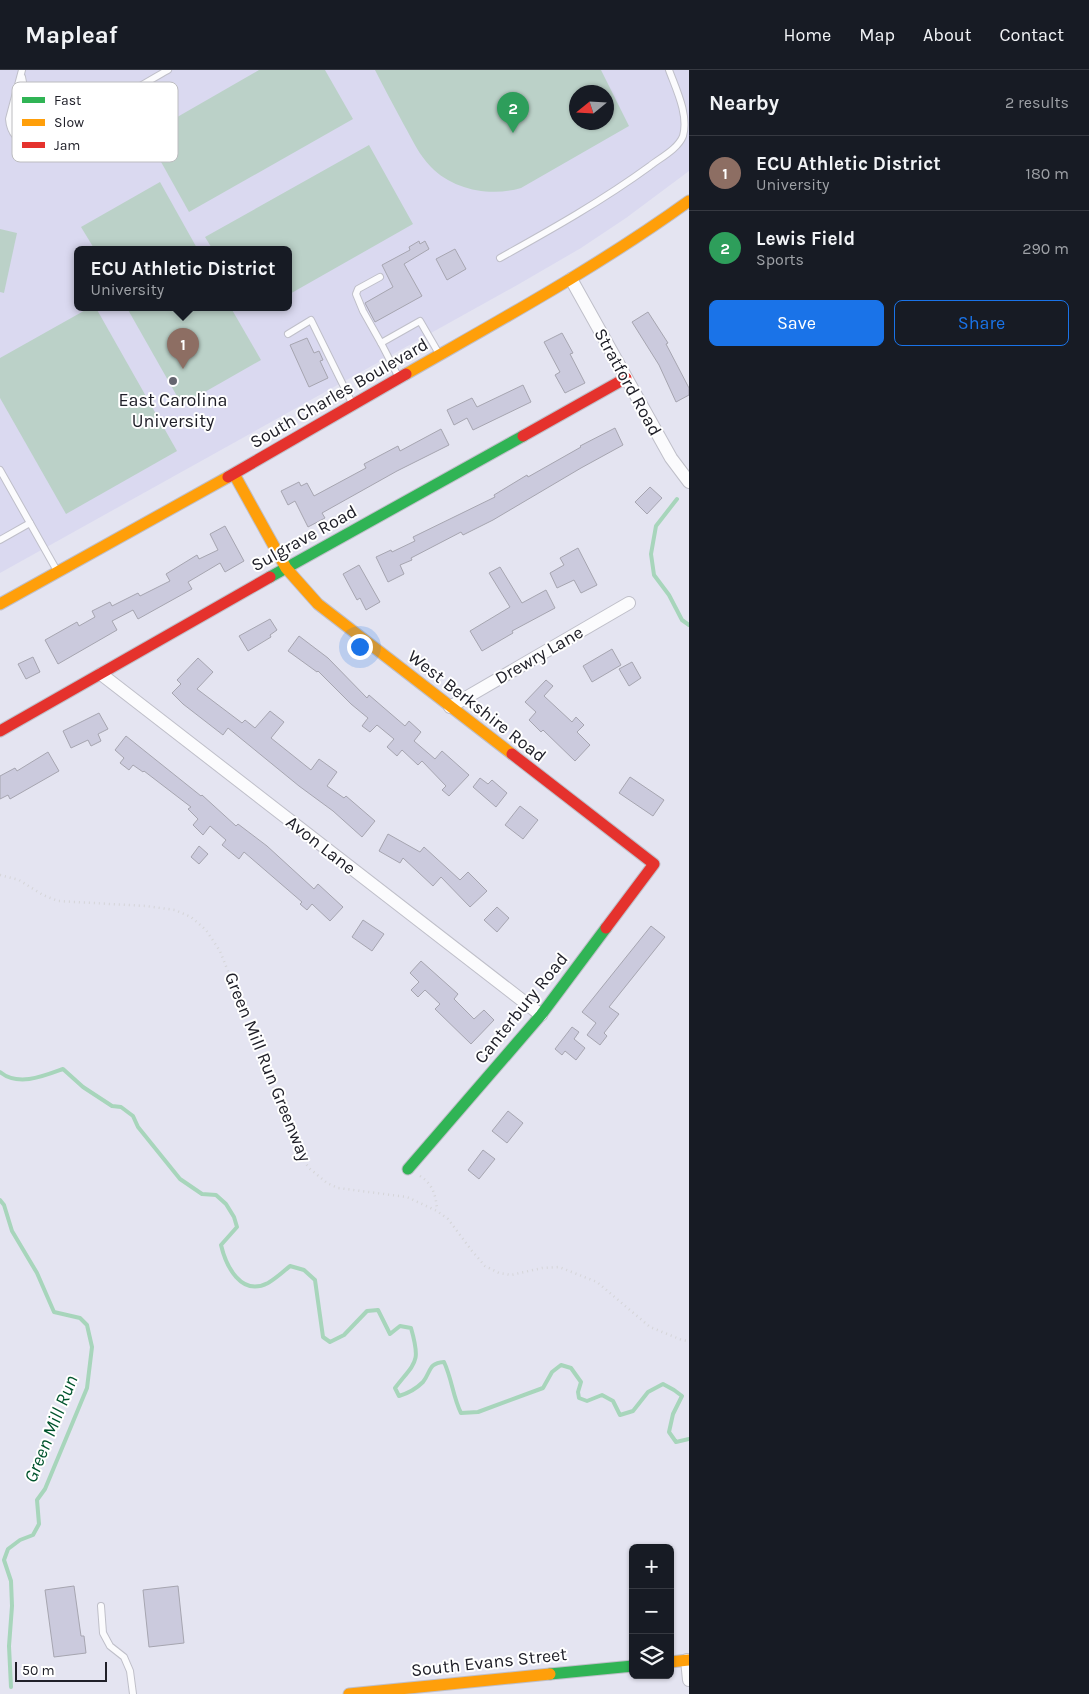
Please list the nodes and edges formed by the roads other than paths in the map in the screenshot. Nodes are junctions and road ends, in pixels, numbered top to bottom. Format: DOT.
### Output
graph roads {
  1 [pos="168,70"];
  2 [pos="669,70"];
  3 [pos="147,82"];
  4 [pos="12,108"];
  5 [pos="12,131"];
  6 [pos="689,201"];
  7 [pos="500,258"];
  8 [pos="380,277"];
  9 [pos="571,279"];
  10 [pos="288,334"];
  11 [pos="381,343"];
  12 [pos="440,355"];
  13 [pos="400,378"];
  14 [pos="626,378"];
  15 [pos="353,405"];
  16 [pos="0,470"];
  17 [pos="234,474"];
  18 [pos="689,482"];
  19 [pos="30,523"];
  20 [pos="0,540"];
  21 [pos="286,568"];
  22 [pos="58,572"];
  23 [pos="629,603"];
  24 [pos="0,604"];
  25 [pos="101,674"];
  26 [pos="450,707"];
  27 [pos="0,731"];
  28 [pos="654,864"];
  29 [pos="541,1015"];
  30 [pos="408,1169"];
  31 [pos="101,1606"];
  32 [pos="688,1660"];
  33 [pos="674,1662"];
  34 [pos="629,1666"];
  35 [pos="689,1680"];
  36 [pos="133,1694"];
  37 [pos="349,1694"];
  1 -- 3 [label="lane"];
  2 -- 7 [label="lane"];
  4 -- 5 [label="lane"];
  6 -- 9 [label="street, South Charles Boulevard"];
  8 -- 11 [label="lane"];
  9 -- 12 [label="street, South Charles Boulevard"];
  9 -- 14 [label="street, Stratford Road"];
  10 -- 15 [label="lane"];
  11 -- 12 [label="lane"];
  11 -- 13 [label="lane"];
  12 -- 13 [label="street, South Charles Boulevard"];
  13 -- 15 [label="street, South Charles Boulevard"];
  14 -- 18 [label="street, Stratford Road"];
  14 -- 21 [label="street, Sulgrave Road"];
  15 -- 17 [label="street, South Charles Boulevard"];
  16 -- 19 [label="lane"];
  17 -- 21 [label="street, West Berkshire Road"];
  17 -- 22 [label="street, South Charles Boulevard"];
  19 -- 20 [label="lane"];
  19 -- 22 [label="lane"];
  21 -- 25 [label="street, Sulgrave Road"];
  21 -- 26 [label="street, West Berkshire Road"];
  22 -- 24 [label="street, South Charles Boulevard"];
  23 -- 26 [label="street, Drewry Lane"];
  25 -- 27 [label="street, Sulgrave Road"];
  25 -- 29 [label="street, Avon Lane"];
  26 -- 28 [label="street, West Berkshire Road"];
  28 -- 29 [label="street, Canterbury Road"];
  29 -- 30 [label="street, Canterbury Road"];
  31 -- 36 [label="lane"];
  32 -- 33 [label="street"];
  32 -- 35 [label="street"];
  34 -- 37 [label="street, South Evans Street"];
}
